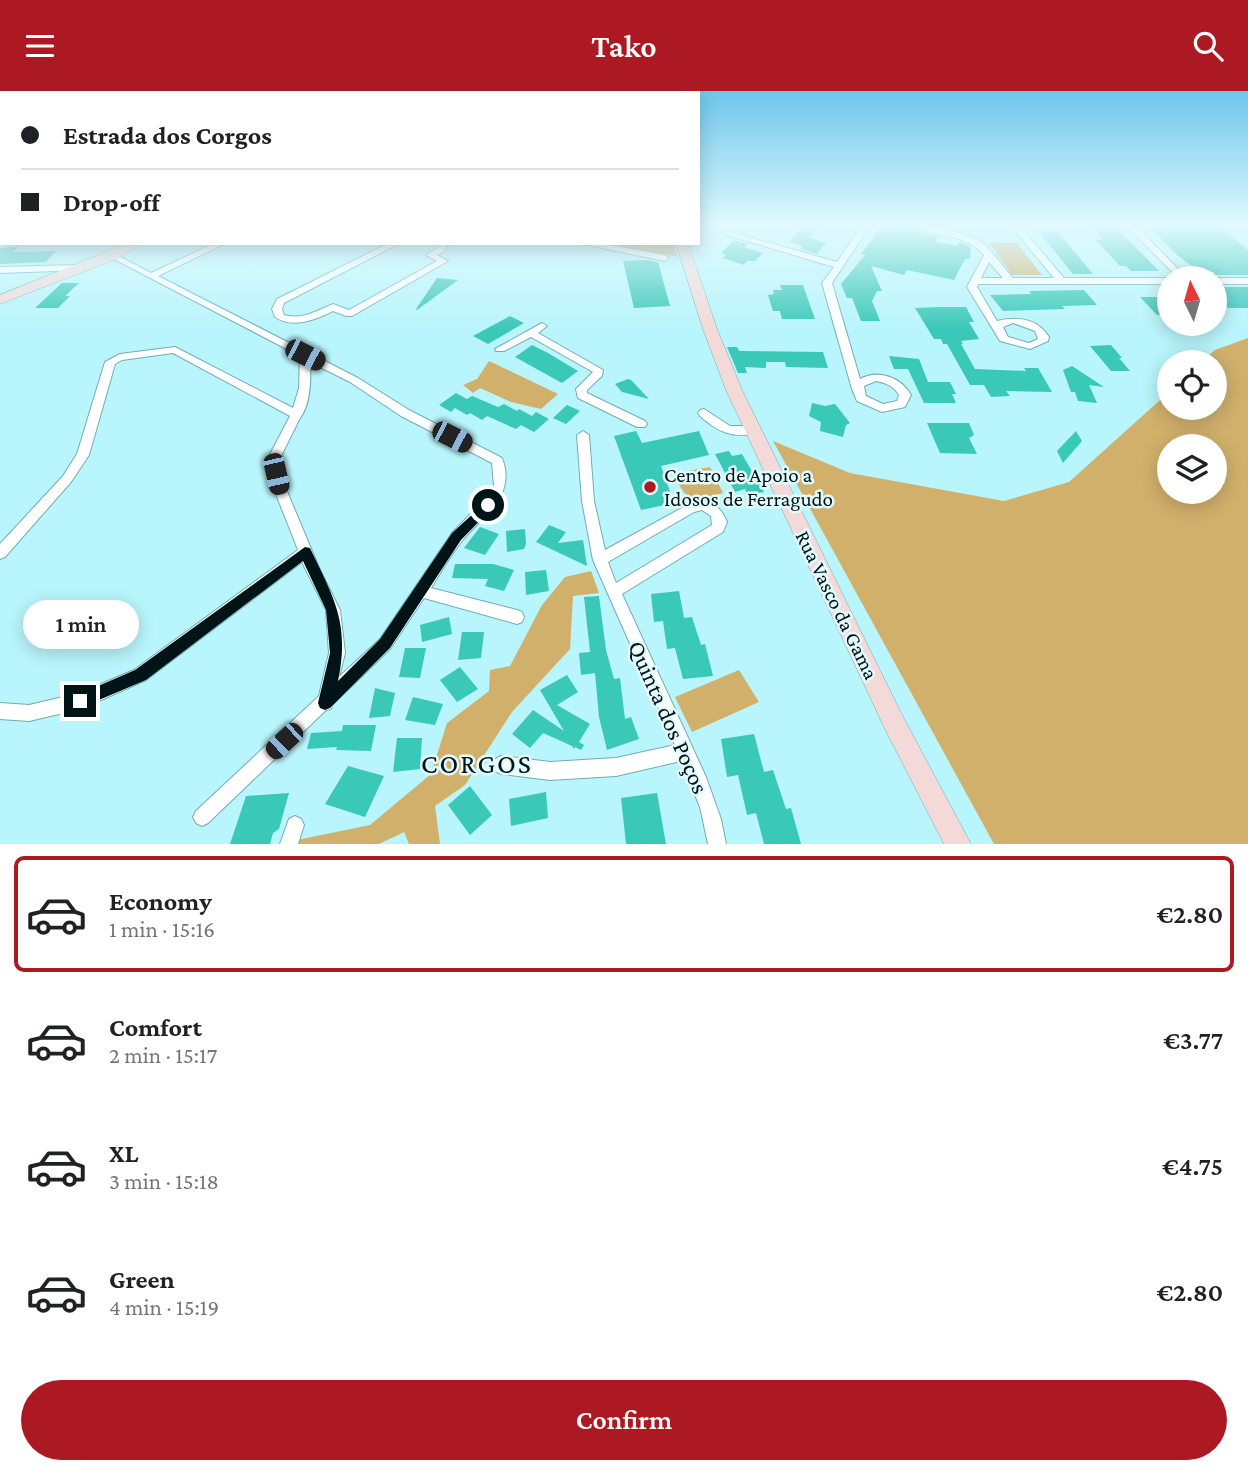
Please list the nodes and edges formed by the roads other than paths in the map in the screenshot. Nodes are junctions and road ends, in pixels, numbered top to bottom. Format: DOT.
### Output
graph roads {
  1 [pos="105,259"];
  2 [pos="118,259"];
  3 [pos="187,259"];
  4 [pos="364,259"];
  5 [pos="440,259"];
  6 [pos="687,259"];
  7 [pos="816,259"];
  8 [pos="841,259"];
  9 [pos="986,259"];
  10 [pos="991,259"];
  11 [pos="1043,259"];
  12 [pos="837,265"];
  13 [pos="84,268"];
  14 [pos="37,269"];
  15 [pos="0,270"];
  16 [pos="151,276"];
  17 [pos="53,279"];
  18 [pos="975,281"];
  19 [pos="1010,281"];
  20 [pos="1060,281"];
  21 [pos="1157,281"];
  22 [pos="1227,281"];
  23 [pos="1248,281"];
  24 [pos="0,300"];
  25 [pos="988,313"];
  26 [pos="280,317"];
  27 [pos="1007,321"];
  28 [pos="542,326"];
  29 [pos="997,329"];
  30 [pos="256,330"];
  31 [pos="531,333"];
  32 [pos="500,349"];
  33 [pos="305,355"];
  34 [pos="851,365"];
  35 [pos="868,379"];
  36 [pos="857,389"];
  37 [pos="704,413"];
  38 [pos="298,415"];
  39 [pos="640,424"];
  40 [pos="753,430"];
  41 [pos="583,435"];
  42 [pos="305,552"];
  43 [pos="0,553"];
  44 [pos="600,560"];
  45 [pos="421,590"];
  46 [pos="613,592"];
  47 [pos="517,617"];
  48 [pos="325,703"];
  49 [pos="0,711"];
  50 [pos="686,751"];
  51 [pos="501,765"];
  52 [pos="202,817"];
  53 [pos="295,825"];
  54 [pos="289,844"];
  55 [pos="717,844"];
  56 [pos="958,844"];
  1 -- 13 [label="street"];
  2 -- 16 [label="street"];
  3 -- 16 [label="street"];
  4 -- 26 [label="street"];
  5 -- 26 [label="street"];
  6 -- 40 [label="street, Rua Vasco da Gama"];
  7 -- 12 [label="street"];
  8 -- 12 [label="street"];
  9 -- 18 [label="street"];
  10 -- 19 [label="street"];
  11 -- 20 [label="street"];
  12 -- 34 [label="street"];
  13 -- 14 [label="street"];
  13 -- 17 [label="street"];
  14 -- 15 [label="street"];
  14 -- 17 [label="street"];
  16 -- 30 [label="street"];
  17 -- 24 [label="street"];
  18 -- 19 [label="street"];
  18 -- 25 [label="street"];
  19 -- 20 [label="street"];
  20 -- 21 [label="street"];
  22 -- 23 [label="street"];
  25 -- 27 [label="street"];
  25 -- 29 [label="street"];
  26 -- 30 [label="street"];
  27 -- 29 [label="street"];
  27 -- 29 [label="street"];
  28 -- 31 [label="street"];
  30 -- 33 [label="street"];
  31 -- 32 [label="street"];
  31 -- 39 [label="street"];
  33 -- 38 [label="street"];
  33 -- 45 [label="street"];
  34 -- 35 [label="street"];
  34 -- 36 [label="street"];
  35 -- 36 [label="street"];
  35 -- 36 [label="street"];
  37 -- 40 [label="street"];
  38 -- 42 [label="street"];
  38 -- 43 [label="street"];
  40 -- 56 [label="street, Rua Vasco da Gama"];
  41 -- 44 [label="street"];
  42 -- 48 [label="street"];
  42 -- 49 [label="street"];
  44 -- 46 [label="street, Quinta dos Poços"];
  44 -- 46 [label="street"];
  45 -- 47 [label="street"];
  45 -- 48 [label="street"];
  46 -- 50 [label="street, Quinta dos Poços"];
  48 -- 52 [label="street"];
  50 -- 51 [label="street"];
  50 -- 55 [label="street, Quinta dos Poços"];
  53 -- 54 [label="street"];
}
